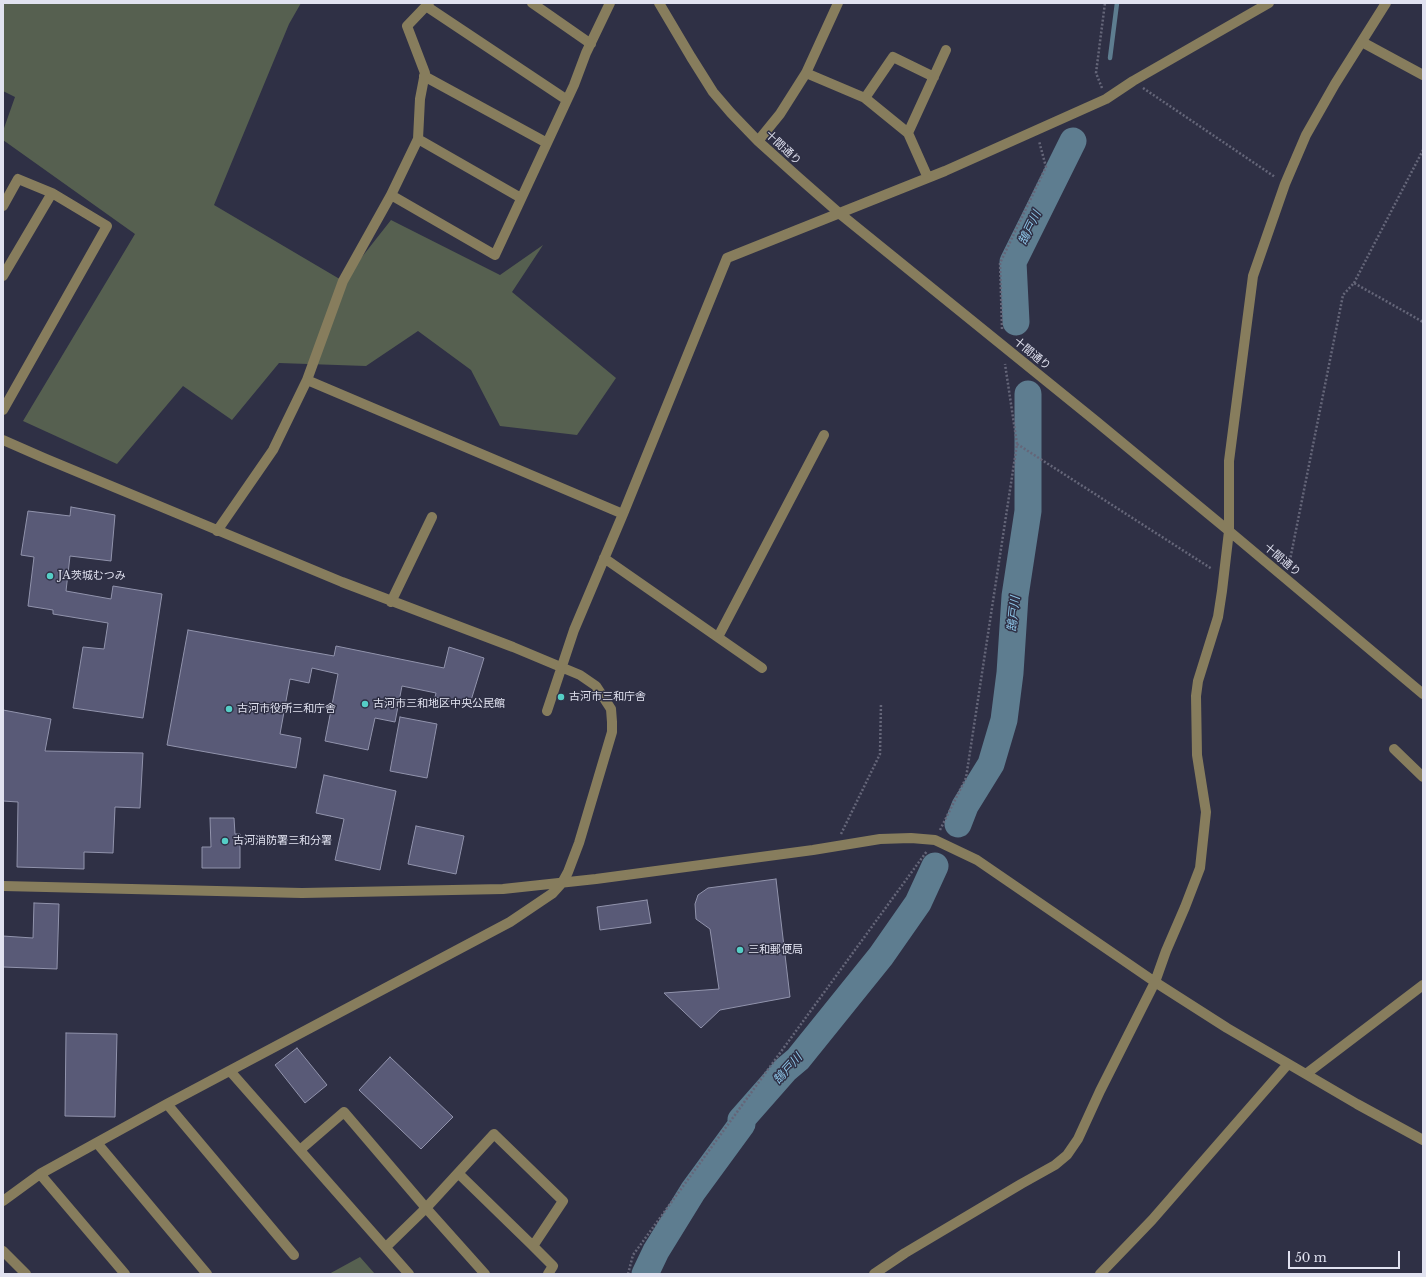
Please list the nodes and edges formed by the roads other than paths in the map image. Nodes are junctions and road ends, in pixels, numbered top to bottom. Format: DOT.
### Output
graph roads {
  1 [pos="532,3"];
  2 [pos="610,3"];
  3 [pos="659,3"];
  4 [pos="838,3"];
  5 [pos="1269,3"];
  6 [pos="1386,3"];
  7 [pos="428,4"];
  8 [pos="1362,42"];
  9 [pos="591,44"];
  10 [pos="946,50"];
  11 [pos="806,73"];
  12 [pos="1423,75"];
  13 [pos="424,76"];
  14 [pos="934,77"];
  15 [pos="865,98"];
  16 [pos="567,100"];
  17 [pos="908,133"];
  18 [pos="418,139"];
  19 [pos="758,141"];
  20 [pos="547,144"];
  21 [pos="928,178"];
  22 [pos="52,193"];
  23 [pos="391,195"];
  24 [pos="521,198"];
  25 [pos="3,206"];
  26 [pos="839,213"];
  27 [pos="3,276"];
  28 [pos="308,380"];
  29 [pos="3,410"];
  30 [pos="824,435"];
  31 [pos="3,440"];
  32 [pos="623,514"];
  33 [pos="432,516"];
  34 [pos="217,531"];
  35 [pos="1229,531"];
  36 [pos="604,558"];
  37 [pos="391,602"];
  38 [pos="718,637"];
  39 [pos="562,666"];
  40 [pos="762,668"];
  41 [pos="1423,694"];
  42 [pos="547,711"];
  43 [pos="1394,749"];
  44 [pos="1423,776"];
  45 [pos="562,883"];
  46 [pos="3,886"];
  47 [pos="1155,982"];
  48 [pos="1423,985"];
  49 [pos="1288,1064"];
  50 [pos="230,1071"];
  51 [pos="1306,1074"];
  52 [pos="167,1104"];
  53 [pos="1423,1140"];
  54 [pos="97,1143"];
  55 [pos="300,1150"];
  56 [pos="458,1173"];
  57 [pos="40,1174"];
  58 [pos="3,1201"];
  59 [pos="426,1208"];
  60 [pos="533,1246"];
  61 [pos="386,1248"];
  62 [pos="3,1251"];
  63 [pos="294,1255"];
  64 [pos="26,1274"];
  65 [pos="125,1274"];
  66 [pos="207,1274"];
  67 [pos="409,1274"];
  68 [pos="485,1274"];
  69 [pos="548,1274"];
  70 [pos="874,1274"];
  71 [pos="1100,1274"];
  1 -- 9 [label="street"];
  2 -- 9 [label="street"];
  3 -- 19 [label="street, 十間通り"];
  4 -- 11 [label="street"];
  5 -- 21 [label="street"];
  6 -- 8 [label="street"];
  7 -- 13 [label="street"];
  7 -- 16 [label="street"];
  8 -- 12 [label="street"];
  8 -- 35 [label="street"];
  9 -- 16 [label="street"];
  10 -- 14 [label="street"];
  11 -- 15 [label="street"];
  11 -- 19 [label="street"];
  13 -- 18 [label="street"];
  13 -- 20 [label="street"];
  14 -- 15 [label="street"];
  14 -- 17 [label="street"];
  15 -- 17 [label="street"];
  16 -- 20 [label="street"];
  17 -- 21 [label="street"];
  18 -- 23 [label="street"];
  18 -- 24 [label="street"];
  19 -- 26 [label="street, 十間通り"];
  20 -- 24 [label="street"];
  21 -- 26 [label="street"];
  22 -- 25 [label="street"];
  22 -- 27 [label="street"];
  22 -- 29 [label="street"];
  23 -- 24 [label="street"];
  23 -- 28 [label="street"];
  26 -- 32 [label="street"];
  26 -- 35 [label="street, 十間通り"];
  28 -- 32 [label="street"];
  28 -- 34 [label="street"];
  30 -- 38 [label="street"];
  31 -- 34 [label="street"];
  32 -- 36 [label="street"];
  33 -- 37 [label="street"];
  34 -- 37 [label="street"];
  35 -- 41 [label="street, 十間通り"];
  35 -- 47 [label="street"];
  36 -- 38 [label="street"];
  36 -- 39 [label="street"];
  37 -- 39 [label="street"];
  38 -- 40 [label="street"];
  39 -- 42 [label="street"];
  39 -- 45 [label="street"];
  43 -- 44 [label="street"];
  45 -- 46 [label="street"];
  45 -- 47 [label="street"];
  45 -- 50 [label="street"];
  47 -- 49 [label="street"];
  47 -- 70 [label="street"];
  48 -- 51 [label="street"];
  49 -- 51 [label="street"];
  49 -- 71 [label="street"];
  50 -- 52 [label="street"];
  50 -- 55 [label="street"];
  51 -- 53 [label="street"];
  52 -- 54 [label="street"];
  52 -- 63 [label="street"];
  54 -- 57 [label="street"];
  54 -- 66 [label="street"];
  55 -- 59 [label="street"];
  55 -- 61 [label="street"];
  56 -- 59 [label="street"];
  56 -- 60 [label="street"];
  56 -- 60 [label="street"];
  57 -- 58 [label="street"];
  57 -- 65 [label="street"];
  59 -- 61 [label="street"];
  59 -- 68 [label="street"];
  60 -- 69 [label="street"];
  61 -- 67 [label="street"];
  62 -- 64 [label="street"];
}
